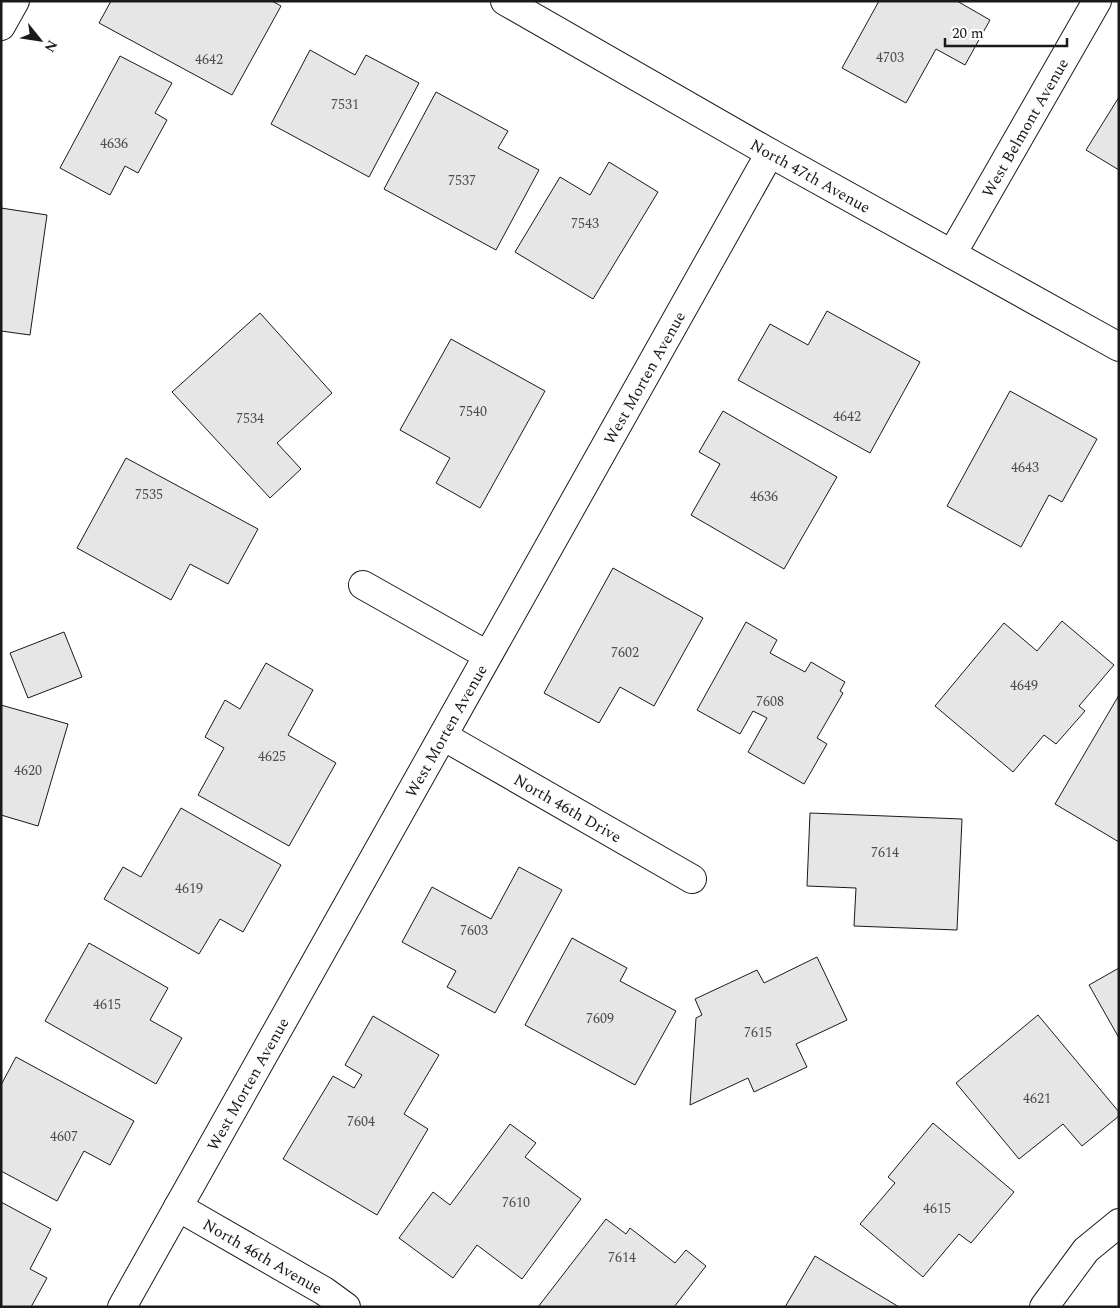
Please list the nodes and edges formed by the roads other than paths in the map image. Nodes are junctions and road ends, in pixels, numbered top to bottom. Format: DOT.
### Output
graph roads {
  1 [pos="15,1"];
  2 [pos="505,1"];
  3 [pos="1097,1"];
  4 [pos="1,26"];
  5 [pos="770,153"];
  6 [pos="952,254"];
  7 [pos="1119,347"];
  8 [pos="363,584"];
  9 [pos="487,655"];
  10 [pos="443,736"];
  11 [pos="692,879"];
  12 [pos="178,1207"];
  13 [pos="1119,1222"];
  14 [pos="122,1307"];
  15 [pos="346,1307"];
  16 [pos="1044,1307"];
  1 -- 4 [label="street"];
  2 -- 5 [label="street, North 47th Avenue"];
  3 -- 6 [label="street, West Belmont Avenue"];
  5 -- 6 [label="street, North 47th Avenue"];
  5 -- 9 [label="street, West Morten Avenue"];
  6 -- 7 [label="street, North 47th Avenue"];
  8 -- 9 [label="street"];
  9 -- 10 [label="street, West Morten Avenue"];
  10 -- 11 [label="street, North 46th Drive"];
  10 -- 12 [label="street, West Morten Avenue"];
  12 -- 14 [label="street, West Morten Avenue"];
  12 -- 15 [label="street, North 46th Avenue"];
  13 -- 16 [label="street"];
}
